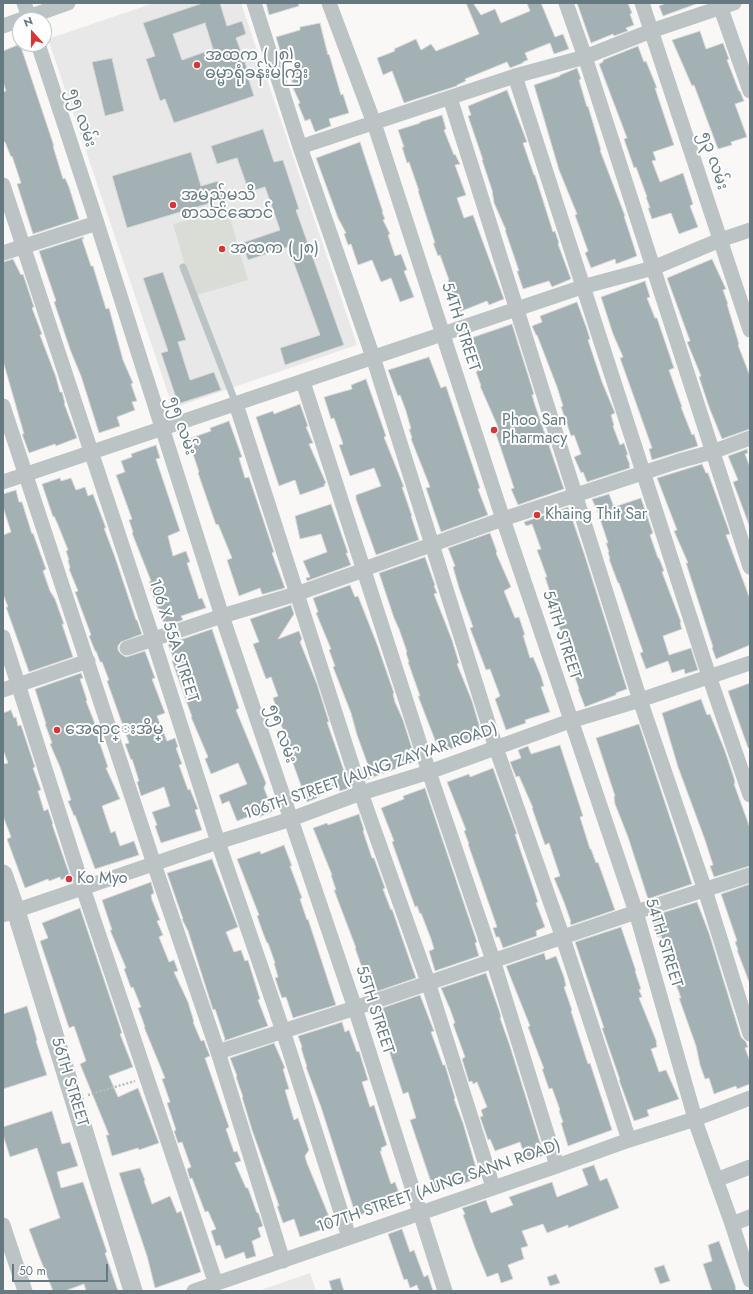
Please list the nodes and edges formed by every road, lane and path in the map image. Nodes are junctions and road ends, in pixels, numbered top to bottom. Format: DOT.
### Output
graph roads {
  1 [pos="68,3"];
  2 [pos="254,3"];
  3 [pos="330,3"];
  4 [pos="566,3"];
  5 [pos="642,3"];
  6 [pos="725,5"];
  7 [pos="32,12"];
  8 [pos="12,21"];
  9 [pos="3,26"];
  10 [pos="651,31"];
  11 [pos="41,52"];
  12 [pos="585,57"];
  13 [pos="515,76"];
  14 [pos="750,91"];
  15 [pos="450,98"];
  16 [pos="374,123"];
  17 [pos="300,147"];
  18 [pos="3,185"];
  19 [pos="97,223"];
  20 [pos="750,230"];
  21 [pos="720,240"];
  22 [pos="23,247"];
  23 [pos="3,253"];
  24 [pos="183,267"];
  25 [pos="653,268"];
  26 [pos="582,287"];
  27 [pos="517,309"];
  28 [pos="750,330"];
  29 [pos="443,334"];
  30 [pos="373,357"];
  31 [pos="303,382"];
  32 [pos="236,404"];
  33 [pos="3,406"];
  34 [pos="162,428"];
  35 [pos="750,438"];
  36 [pos="92,452"];
  37 [pos="712,452"];
  38 [pos="644,473"];
  39 [pos="26,475"];
  40 [pos="3,482"];
  41 [pos="575,495"];
  42 [pos="503,519"];
  43 [pos="432,545"];
  44 [pos="750,568"];
  45 [pos="364,569"];
  46 [pos="296,594"];
  47 [pos="222,616"];
  48 [pos="3,637"];
  49 [pos="153,639"];
  50 [pos="127,648"];
  51 [pos="88,661"];
  52 [pos="750,663"];
  53 [pos="709,676"];
  54 [pos="18,684"];
  55 [pos="3,690"];
  56 [pos="640,700"];
  57 [pos="570,721"];
  58 [pos="496,748"];
  59 [pos="429,772"];
  60 [pos="361,793"];
  61 [pos="750,795"];
  62 [pos="291,819"];
  63 [pos="218,842"];
  64 [pos="154,864"];
  65 [pos="3,874"];
  66 [pos="750,875"];
  67 [pos="83,888"];
  68 [pos="705,890"];
  69 [pos="636,912"];
  70 [pos="9,913"];
  71 [pos="563,938"];
  72 [pos="493,960"];
  73 [pos="428,982"];
  74 [pos="355,1008"];
  75 [pos="283,1030"];
  76 [pos="750,1034"];
  77 [pos="218,1052"];
  78 [pos="147,1077"];
  79 [pos="750,1098"];
  80 [pos="74,1099"];
  81 [pos="697,1124"];
  82 [pos="629,1140"];
  83 [pos="557,1166"];
  84 [pos="750,1167"];
  85 [pos="715,1176"];
  86 [pos="493,1187"];
  87 [pos="421,1212"];
  88 [pos="750,1217"];
  89 [pos="732,1224"];
  90 [pos="3,1225"];
  91 [pos="349,1237"];
  92 [pos="283,1261"];
  93 [pos="750,1280"];
  94 [pos="216,1284"];
  95 [pos="25,1291"];
  96 [pos="133,1291"];
  97 [pos="194,1291"];
  98 [pos="445,1291"];
  1 -- 7 [label="street"];
  2 -- 17 [label="street"];
  3 -- 16 [label="street, 54TH STREET"];
  4 -- 12 [label="street"];
  5 -- 10 [label="street, ၅၃ လမ်း"];
  6 -- 10 [label="street"];
  6 -- 14 [label="street"];
  8 -- 9 [label="street"];
  10 -- 12 [label="street"];
  10 -- 21 [label="street, ၅၃ လမ်း"];
  11 -- 19 [label="street, ၅၅ လမ်း"];
  12 -- 13 [label="street"];
  12 -- 25 [label="street"];
  13 -- 15 [label="street"];
  13 -- 26 [label="street"];
  15 -- 16 [label="street"];
  15 -- 27 [label="street"];
  16 -- 17 [label="street"];
  16 -- 29 [label="street, 54TH STREET"];
  17 -- 30 [label="street"];
  18 -- 22 [label="street, 106 X 55A STREET"];
  19 -- 22 [label="street"];
  19 -- 34 [label="street, ၅၅ လမ်း"];
  20 -- 21 [label="street"];
  21 -- 25 [label="street"];
  21 -- 28 [label="street, ၅၃ လမ်း"];
  22 -- 23 [label="street"];
  22 -- 36 [label="street, 106 X 55A STREET"];
  24 -- 32 [label="lane"];
  25 -- 26 [label="street"];
  25 -- 37 [label="street"];
  26 -- 27 [label="street"];
  26 -- 38 [label="street"];
  27 -- 29 [label="street"];
  27 -- 41 [label="street"];
  29 -- 30 [label="street"];
  29 -- 42 [label="street, 54TH STREET"];
  30 -- 31 [label="street"];
  30 -- 43 [label="street"];
  31 -- 32 [label="street"];
  31 -- 45 [label="street"];
  32 -- 34 [label="street"];
  32 -- 46 [label="street"];
  33 -- 39 [label="street"];
  34 -- 36 [label="street"];
  34 -- 47 [label="street, ၅၅ လမ်း"];
  35 -- 37 [label="street"];
  36 -- 39 [label="street"];
  36 -- 49 [label="street, 106 X 55A STREET"];
  37 -- 38 [label="street"];
  37 -- 44 [label="street"];
  38 -- 41 [label="street"];
  38 -- 53 [label="street"];
  39 -- 40 [label="street"];
  39 -- 51 [label="street"];
  41 -- 42 [label="street"];
  41 -- 56 [label="street"];
  42 -- 43 [label="street"];
  42 -- 57 [label="street, 54TH STREET"];
  43 -- 45 [label="street"];
  43 -- 58 [label="street"];
  45 -- 46 [label="street"];
  45 -- 59 [label="street"];
  46 -- 47 [label="street"];
  46 -- 60 [label="street"];
  47 -- 49 [label="street"];
  47 -- 62 [label="street, ၅၅ လမ်း"];
  48 -- 54 [label="street"];
  49 -- 50 [label="street"];
  49 -- 63 [label="street, 106 X 55A STREET"];
  51 -- 54 [label="street"];
  51 -- 64 [label="street"];
  52 -- 53 [label="street, 106TH STREET (AUNG ZAYYAR ROAD)"];
  53 -- 56 [label="street, 106TH STREET (AUNG ZAYYAR ROAD)"];
  53 -- 61 [label="street"];
  54 -- 55 [label="street"];
  54 -- 67 [label="street"];
  56 -- 57 [label="street, 106TH STREET (AUNG ZAYYAR ROAD)"];
  56 -- 68 [label="street"];
  57 -- 58 [label="street, 106TH STREET (AUNG ZAYYAR ROAD)"];
  57 -- 69 [label="street, 54TH STREET"];
  58 -- 59 [label="street, 106TH STREET (AUNG ZAYYAR ROAD)"];
  58 -- 71 [label="street"];
  59 -- 60 [label="street, 106TH STREET (AUNG ZAYYAR ROAD)"];
  59 -- 72 [label="street"];
  60 -- 62 [label="street, 106TH STREET (AUNG ZAYYAR ROAD)"];
  60 -- 73 [label="street"];
  62 -- 63 [label="street, 106TH STREET (AUNG ZAYYAR ROAD)"];
  62 -- 74 [label="street, 55TH STREET"];
  63 -- 64 [label="street, 106TH STREET (AUNG ZAYYAR ROAD)"];
  63 -- 75 [label="street, 106 X 55A STREET"];
  64 -- 67 [label="street, 106TH STREET (AUNG ZAYYAR ROAD)"];
  64 -- 77 [label="street"];
  65 -- 70 [label="street, 56TH STREET"];
  66 -- 68 [label="street"];
  67 -- 70 [label="street, 106TH STREET (AUNG ZAYYAR ROAD)"];
  67 -- 78 [label="street"];
  68 -- 69 [label="street"];
  68 -- 76 [label="street"];
  69 -- 71 [label="street"];
  69 -- 81 [label="street, 54TH STREET"];
  70 -- 80 [label="street, 56TH STREET"];
  71 -- 72 [label="street"];
  71 -- 82 [label="street"];
  72 -- 73 [label="street"];
  72 -- 83 [label="street"];
  73 -- 74 [label="street"];
  73 -- 86 [label="street"];
  74 -- 75 [label="street"];
  74 -- 87 [label="street, 55TH STREET"];
  75 -- 77 [label="street"];
  75 -- 91 [label="street, 106 X 55A STREET"];
  77 -- 92 [label="street"];
  78 -- 80 [label="path"];
  78 -- 94 [label="street"];
  79 -- 81 [label="street, 107TH STREET (AUNG SANN ROAD)"];
  80 -- 96 [label="street, 56TH STREET"];
  81 -- 82 [label="street, 107TH STREET (AUNG SANN ROAD)"];
  81 -- 85 [label="street, 54TH STREET"];
  82 -- 83 [label="street, 107TH STREET (AUNG SANN ROAD)"];
  83 -- 86 [label="street, 107TH STREET (AUNG SANN ROAD)"];
  84 -- 85 [label="street"];
  85 -- 89 [label="street, 54TH STREET"];
  86 -- 87 [label="street, 107TH STREET (AUNG SANN ROAD)"];
  87 -- 91 [label="street, 107TH STREET (AUNG SANN ROAD)"];
  87 -- 98 [label="street, 55TH STREET"];
  88 -- 89 [label="street"];
  89 -- 93 [label="street, 54TH STREET"];
  90 -- 95 [label="street"];
  91 -- 92 [label="street, 107TH STREET (AUNG SANN ROAD)"];
  92 -- 94 [label="street, 107TH STREET (AUNG SANN ROAD)"];
  94 -- 97 [label="street, 107TH STREET (AUNG SANN ROAD)"];
}
